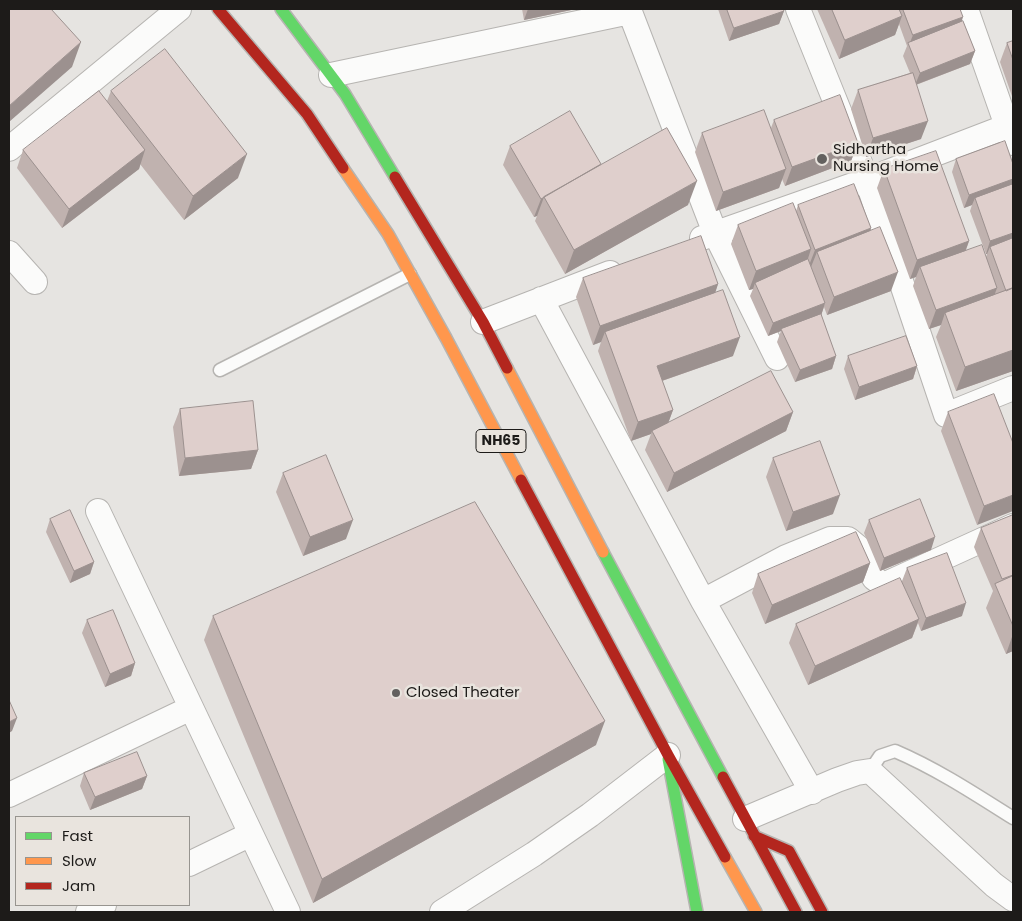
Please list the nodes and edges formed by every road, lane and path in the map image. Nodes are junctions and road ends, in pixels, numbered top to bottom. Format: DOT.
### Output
graph roads {
  1 [pos="179,9"];
  2 [pos="218,9"];
  3 [pos="281,9"];
  4 [pos="798,9"];
  5 [pos="966,9"];
  6 [pos="331,75"];
  7 [pos="1011,131"];
  8 [pos="9,149"];
  9 [pos="867,180"];
  10 [pos="715,232"];
  11 [pos="679,247"];
  12 [pos="9,253"];
  13 [pos="633,264"];
  14 [pos="410,274"];
  15 [pos="35,282"];
  16 [pos="542,299"];
  17 [pos="483,322"];
  18 [pos="777,358"];
  19 [pos="220,370"];
  20 [pos="1013,388"];
  21 [pos="98,511"];
  22 [pos="1013,526"];
  23 [pos="703,601"];
  24 [pos="192,708"];
  25 [pos="668,755"];
  26 [pos="870,771"];
  27 [pos="812,792"];
  28 [pos="9,794"];
  29 [pos="1013,818"];
  30 [pos="749,828"];
  31 [pos="251,834"];
  32 [pos="190,864"];
  33 [pos="1013,899"];
  34 [pos="102,906"];
  35 [pos="88,912"];
  36 [pos="288,912"];
  37 [pos="442,912"];
  38 [pos="697,912"];
  39 [pos="756,912"];
  40 [pos="796,912"];
  41 [pos="822,912"];
  1 -- 8 [label="street"];
  2 -- 14 [label="main road, NH65"];
  3 -- 6 [label="main road, NH65"];
  4 -- 9 [label="street"];
  5 -- 7 [label="street"];
  6 -- 10 [label="street"];
  6 -- 17 [label="main road, NH65"];
  7 -- 9 [label="street"];
  9 -- 10 [label="street"];
  9 -- 20 [label="street"];
  10 -- 11 [label="street"];
  10 -- 18 [label="street"];
  12 -- 15 [label="street"];
  13 -- 16 [label="street"];
  14 -- 19 [label="lane"];
  14 -- 25 [label="main road, NH65"];
  16 -- 17 [label="street"];
  16 -- 23 [label="street"];
  17 -- 30 [label="main road, NH65"];
  21 -- 24 [label="street"];
  22 -- 23 [label="street"];
  23 -- 27 [label="street"];
  24 -- 28 [label="street"];
  24 -- 31 [label="street"];
  25 -- 37 [label="street"];
  25 -- 38 [label="main road"];
  25 -- 39 [label="main road, NH65"];
  26 -- 27 [label="street"];
  26 -- 29 [label="lane"];
  26 -- 33 [label="street"];
  27 -- 30 [label="street"];
  30 -- 40 [label="main road, NH65"];
  30 -- 41 [label="main road"];
  31 -- 32 [label="street"];
  31 -- 36 [label="street"];
  34 -- 35 [label="street"];
}
